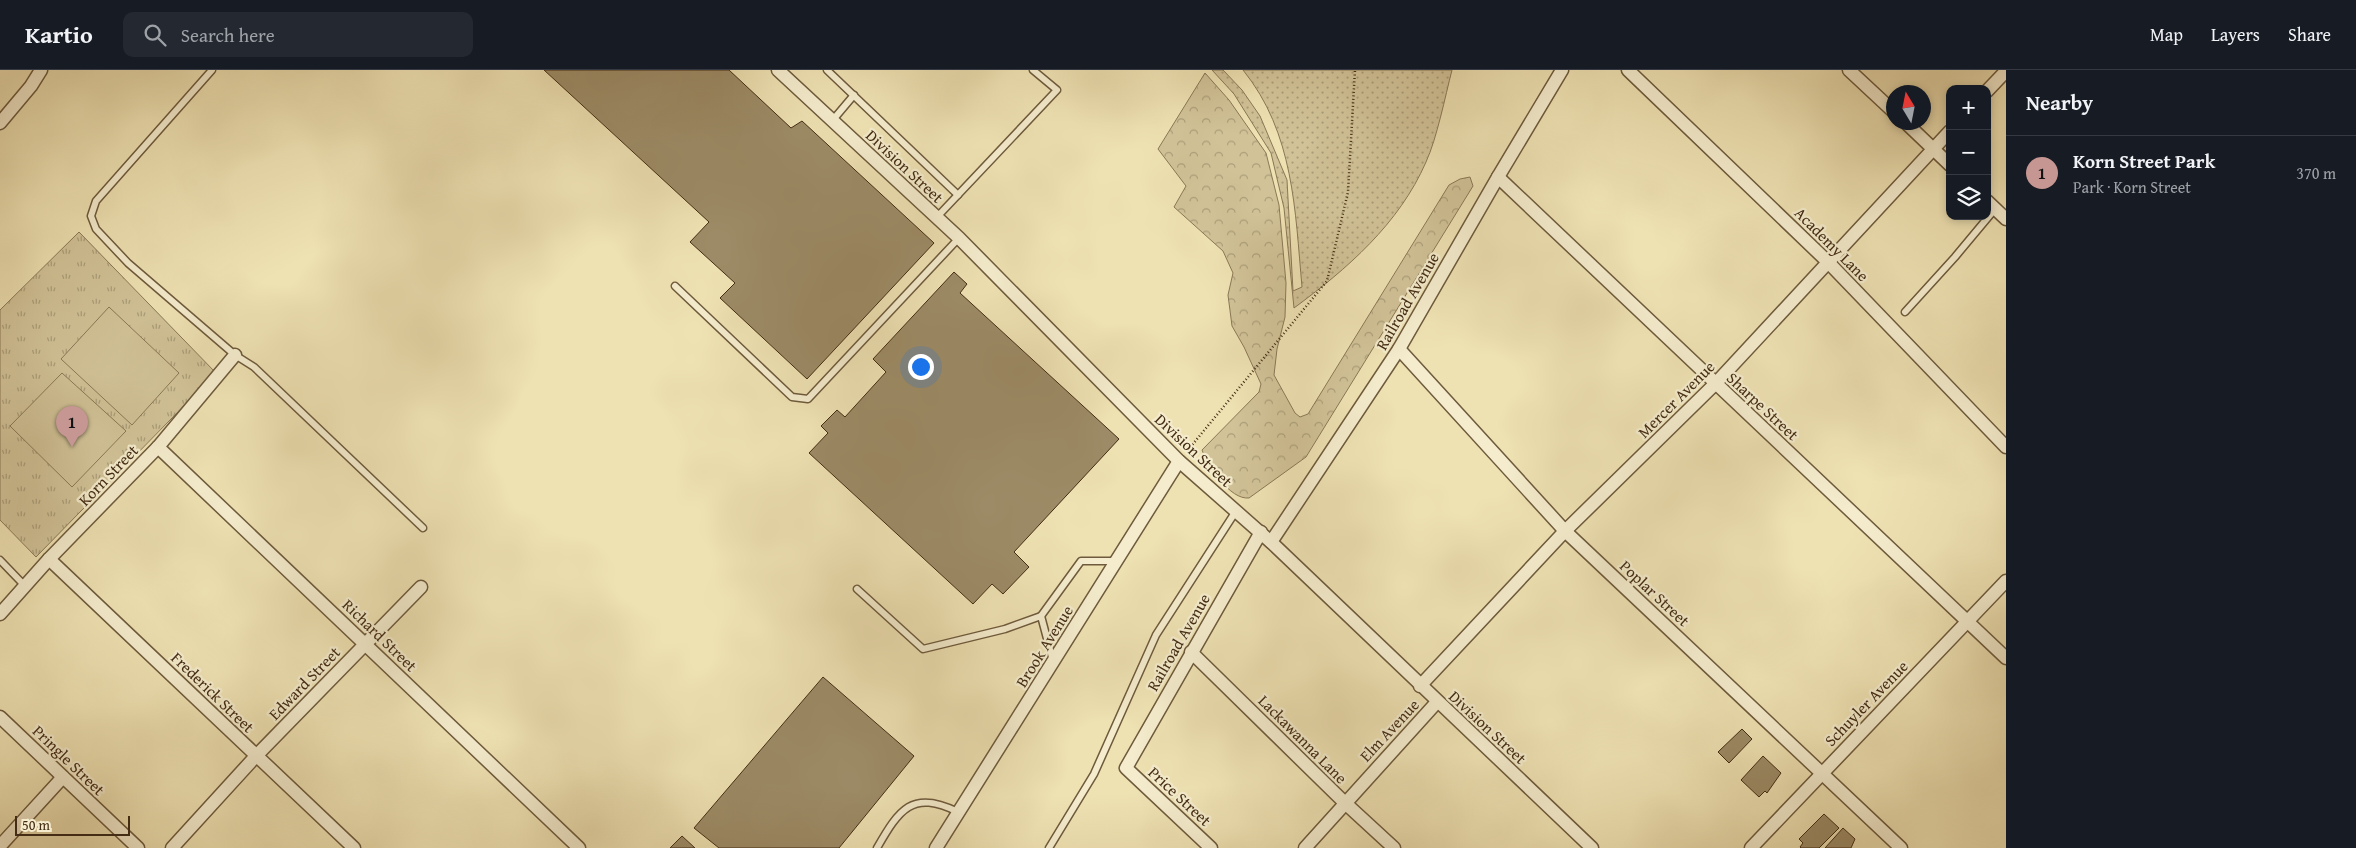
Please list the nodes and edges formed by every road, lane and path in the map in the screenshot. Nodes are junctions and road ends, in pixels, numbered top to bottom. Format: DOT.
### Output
graph roads {
  1 [pos="41,70"];
  2 [pos="212,70"];
  3 [pos="778,70"];
  4 [pos="827,70"];
  5 [pos="1032,70"];
  6 [pos="1355,70"];
  7 [pos="1562,70"];
  8 [pos="1628,70"];
  9 [pos="1849,70"];
  10 [pos="2006,71"];
  11 [pos="1991,87"];
  12 [pos="854,95"];
  13 [pos="1886,105"];
  14 [pos="832,120"];
  15 [pos="0,122"];
  16 [pos="1913,130"];
  17 [pos="1946,135"];
  18 [pos="1933,149"];
  19 [pos="1946,161"];
  20 [pos="1498,177"];
  21 [pos="958,195"];
  22 [pos="1991,205"];
  23 [pos="937,217"];
  24 [pos="2006,219"];
  25 [pos="1981,220"];
  26 [pos="959,238"];
  27 [pos="1828,262"];
  28 [pos="675,286"];
  29 [pos="1904,312"];
  30 [pos="1399,349"];
  31 [pos="235,355"];
  32 [pos="1716,383"];
  33 [pos="158,447"];
  34 [pos="2006,447"];
  35 [pos="1179,461"];
  36 [pos="1236,511"];
  37 [pos="423,528"];
  38 [pos="1565,531"];
  39 [pos="1261,532"];
  40 [pos="1271,542"];
  41 [pos="49,559"];
  42 [pos="0,560"];
  43 [pos="1116,561"];
  44 [pos="2006,581"];
  45 [pos="25,586"];
  46 [pos="421,587"];
  47 [pos="857,589"];
  48 [pos="0,614"];
  49 [pos="1041,616"];
  50 [pos="1967,621"];
  51 [pos="365,644"];
  52 [pos="1191,652"];
  53 [pos="2006,658"];
  54 [pos="1053,662"];
  55 [pos="1420,686"];
  56 [pos="1437,702"];
  57 [pos="0,717"];
  58 [pos="256,756"];
  59 [pos="1126,768"];
  60 [pos="1822,772"];
  61 [pos="63,777"];
  62 [pos="1344,802"];
  63 [pos="958,812"];
  64 [pos="0,846"];
  65 [pos="138,848"];
  66 [pos="172,848"];
  67 [pos="354,848"];
  68 [pos="579,848"];
  69 [pos="877,848"];
  70 [pos="936,848"];
  71 [pos="1048,848"];
  72 [pos="1211,848"];
  73 [pos="1305,848"];
  74 [pos="1394,848"];
  75 [pos="1592,848"];
  76 [pos="1751,848"];
  77 [pos="1901,848"];
  1 -- 15 [label="street"];
  2 -- 31 [label="lane"];
  3 -- 14 [label="street, Division Street"];
  4 -- 12 [label="lane"];
  5 -- 21 [label="lane"];
  6 -- 35 [label="path"];
  7 -- 20 [label="street, Railroad Avenue"];
  8 -- 27 [label="street, Academy Lane"];
  9 -- 13 [label="street"];
  10 -- 11 [label="street"];
  12 -- 14 [label="lane"];
  12 -- 21 [label="lane"];
  14 -- 23 [label="street, Division Street"];
  16 -- 18 [label="street"];
  17 -- 18 [label="street, Mercer Avenue"];
  18 -- 19 [label="street"];
  18 -- 27 [label="street, Mercer Avenue"];
  20 -- 30 [label="street, Railroad Avenue"];
  20 -- 32 [label="street, Sharpe Street"];
  21 -- 23 [label="lane"];
  22 -- 24 [label="street"];
  23 -- 26 [label="street, Division Street"];
  25 -- 29 [label="lane"];
  26 -- 28 [label="lane"];
  26 -- 35 [label="street, Division Street"];
  27 -- 32 [label="street, Mercer Avenue"];
  27 -- 34 [label="street, Academy Lane"];
  30 -- 38 [label="street, Poplar Street"];
  30 -- 40 [label="street, Railroad Avenue"];
  31 -- 33 [label="street, Korn Street"];
  31 -- 37 [label="lane"];
  32 -- 38 [label="street, Mercer Avenue"];
  32 -- 50 [label="street, Sharpe Street"];
  33 -- 41 [label="street, Korn Street"];
  33 -- 51 [label="street, Richard Street"];
  35 -- 36 [label="street, Division Street"];
  35 -- 43 [label="street, Brook Avenue"];
  36 -- 39 [label="street, Division Street"];
  36 -- 71 [label="lane"];
  38 -- 55 [label="street, Mercer Avenue"];
  38 -- 60 [label="street, Poplar Street"];
  39 -- 40 [label="street, Division Street"];
  39 -- 52 [label="street, Railroad Avenue"];
  40 -- 55 [label="street, Division Street"];
  41 -- 45 [label="street, Korn Street"];
  41 -- 58 [label="street, Frederick Street"];
  42 -- 45 [label="lane"];
  43 -- 49 [label="lane"];
  43 -- 54 [label="street, Brook Avenue"];
  44 -- 50 [label="street, Schuyler Avenue"];
  45 -- 48 [label="street, Korn Street"];
  46 -- 51 [label="street, Edward Street"];
  47 -- 49 [label="lane"];
  49 -- 54 [label="lane"];
  50 -- 53 [label="street, Sharpe Street"];
  50 -- 60 [label="street, Schuyler Avenue"];
  51 -- 58 [label="street, Edward Street"];
  51 -- 68 [label="street, Richard Street"];
  52 -- 59 [label="street, Railroad Avenue"];
  52 -- 62 [label="street, Lackawanna Lane"];
  54 -- 63 [label="street, Brook Avenue"];
  55 -- 56 [label="street, Division Street"];
  56 -- 62 [label="street, Elm Avenue"];
  56 -- 75 [label="street, Division Street"];
  57 -- 61 [label="street, Pringle Street"];
  58 -- 66 [label="street, Edward Street"];
  58 -- 67 [label="street, Frederick Street"];
  59 -- 72 [label="street, Price Street"];
  60 -- 76 [label="street, Schuyler Avenue"];
  60 -- 77 [label="street, Poplar Street"];
  61 -- 64 [label="street"];
  61 -- 65 [label="street, Pringle Street"];
  62 -- 73 [label="street, Elm Avenue"];
  62 -- 74 [label="street, Lackawanna Lane"];
  63 -- 69 [label="lane"];
  63 -- 70 [label="street, Brook Avenue"];
}
